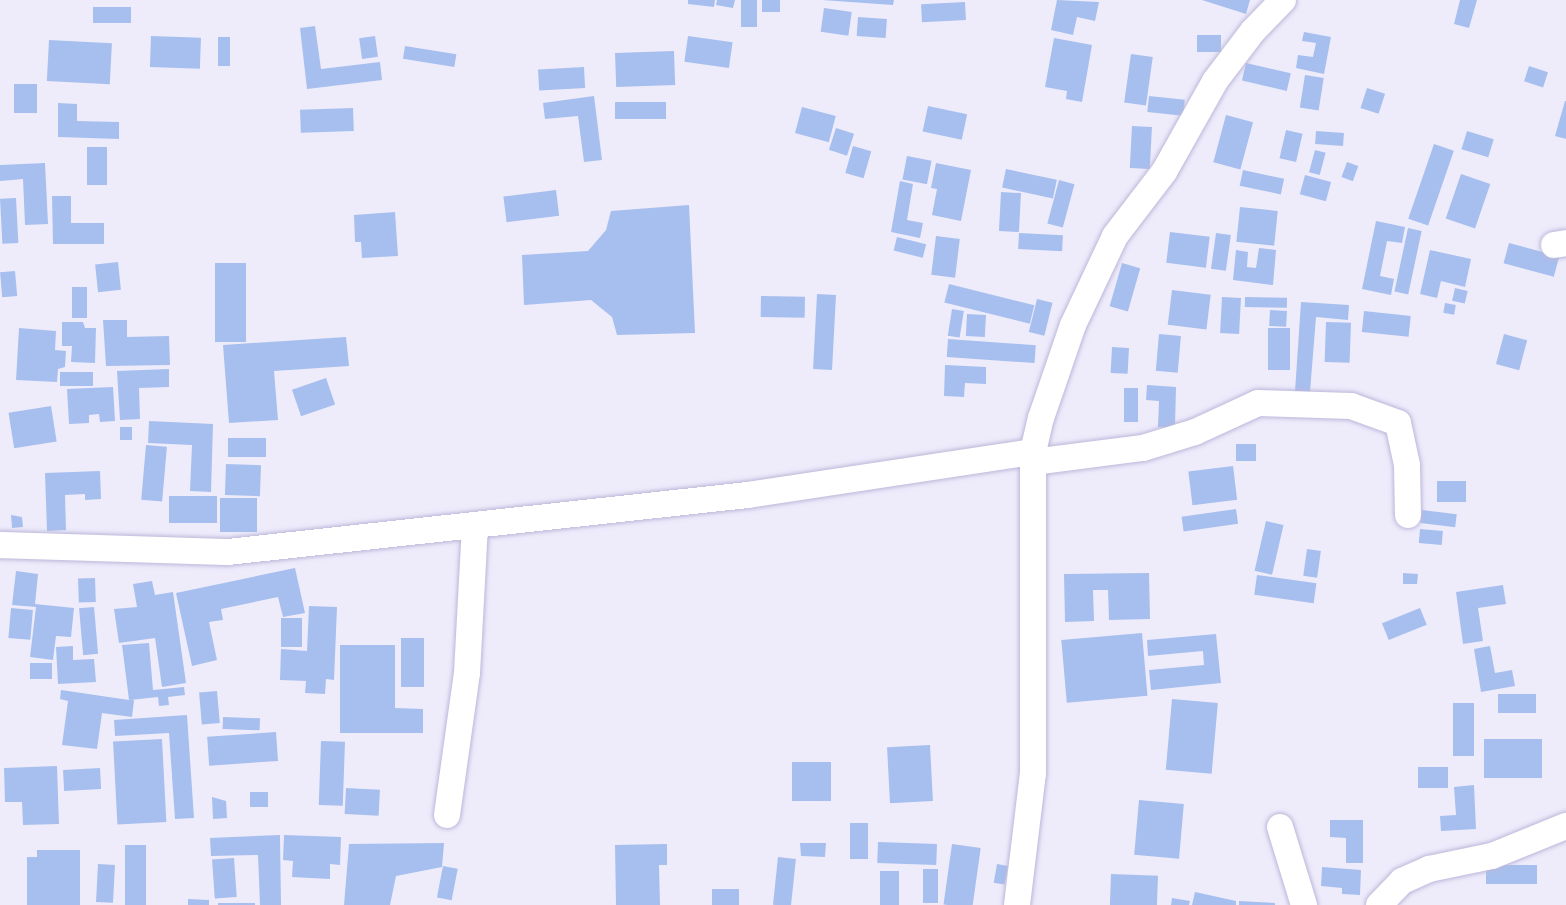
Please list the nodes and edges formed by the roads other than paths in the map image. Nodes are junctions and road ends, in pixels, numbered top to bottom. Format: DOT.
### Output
graph roads {
  1 [pos="1283,0"];
  2 [pos="1033,457"];
  3 [pos="1408,515"];
  4 [pos="475,525"];
  5 [pos="0,545"];
  6 [pos="447,815"];
  7 [pos="1566,826"];
  8 [pos="1280,827"];
  9 [pos="1017,905"];
  10 [pos="1305,905"];
  11 [pos="1379,905"];
  1 -- 2 [label="street"];
  2 -- 3 [label="street"];
  2 -- 4 [label="street"];
  2 -- 9 [label="street"];
  4 -- 5 [label="street"];
  4 -- 6 [label="street"];
  7 -- 11 [label="street"];
  8 -- 10 [label="street"];
}
